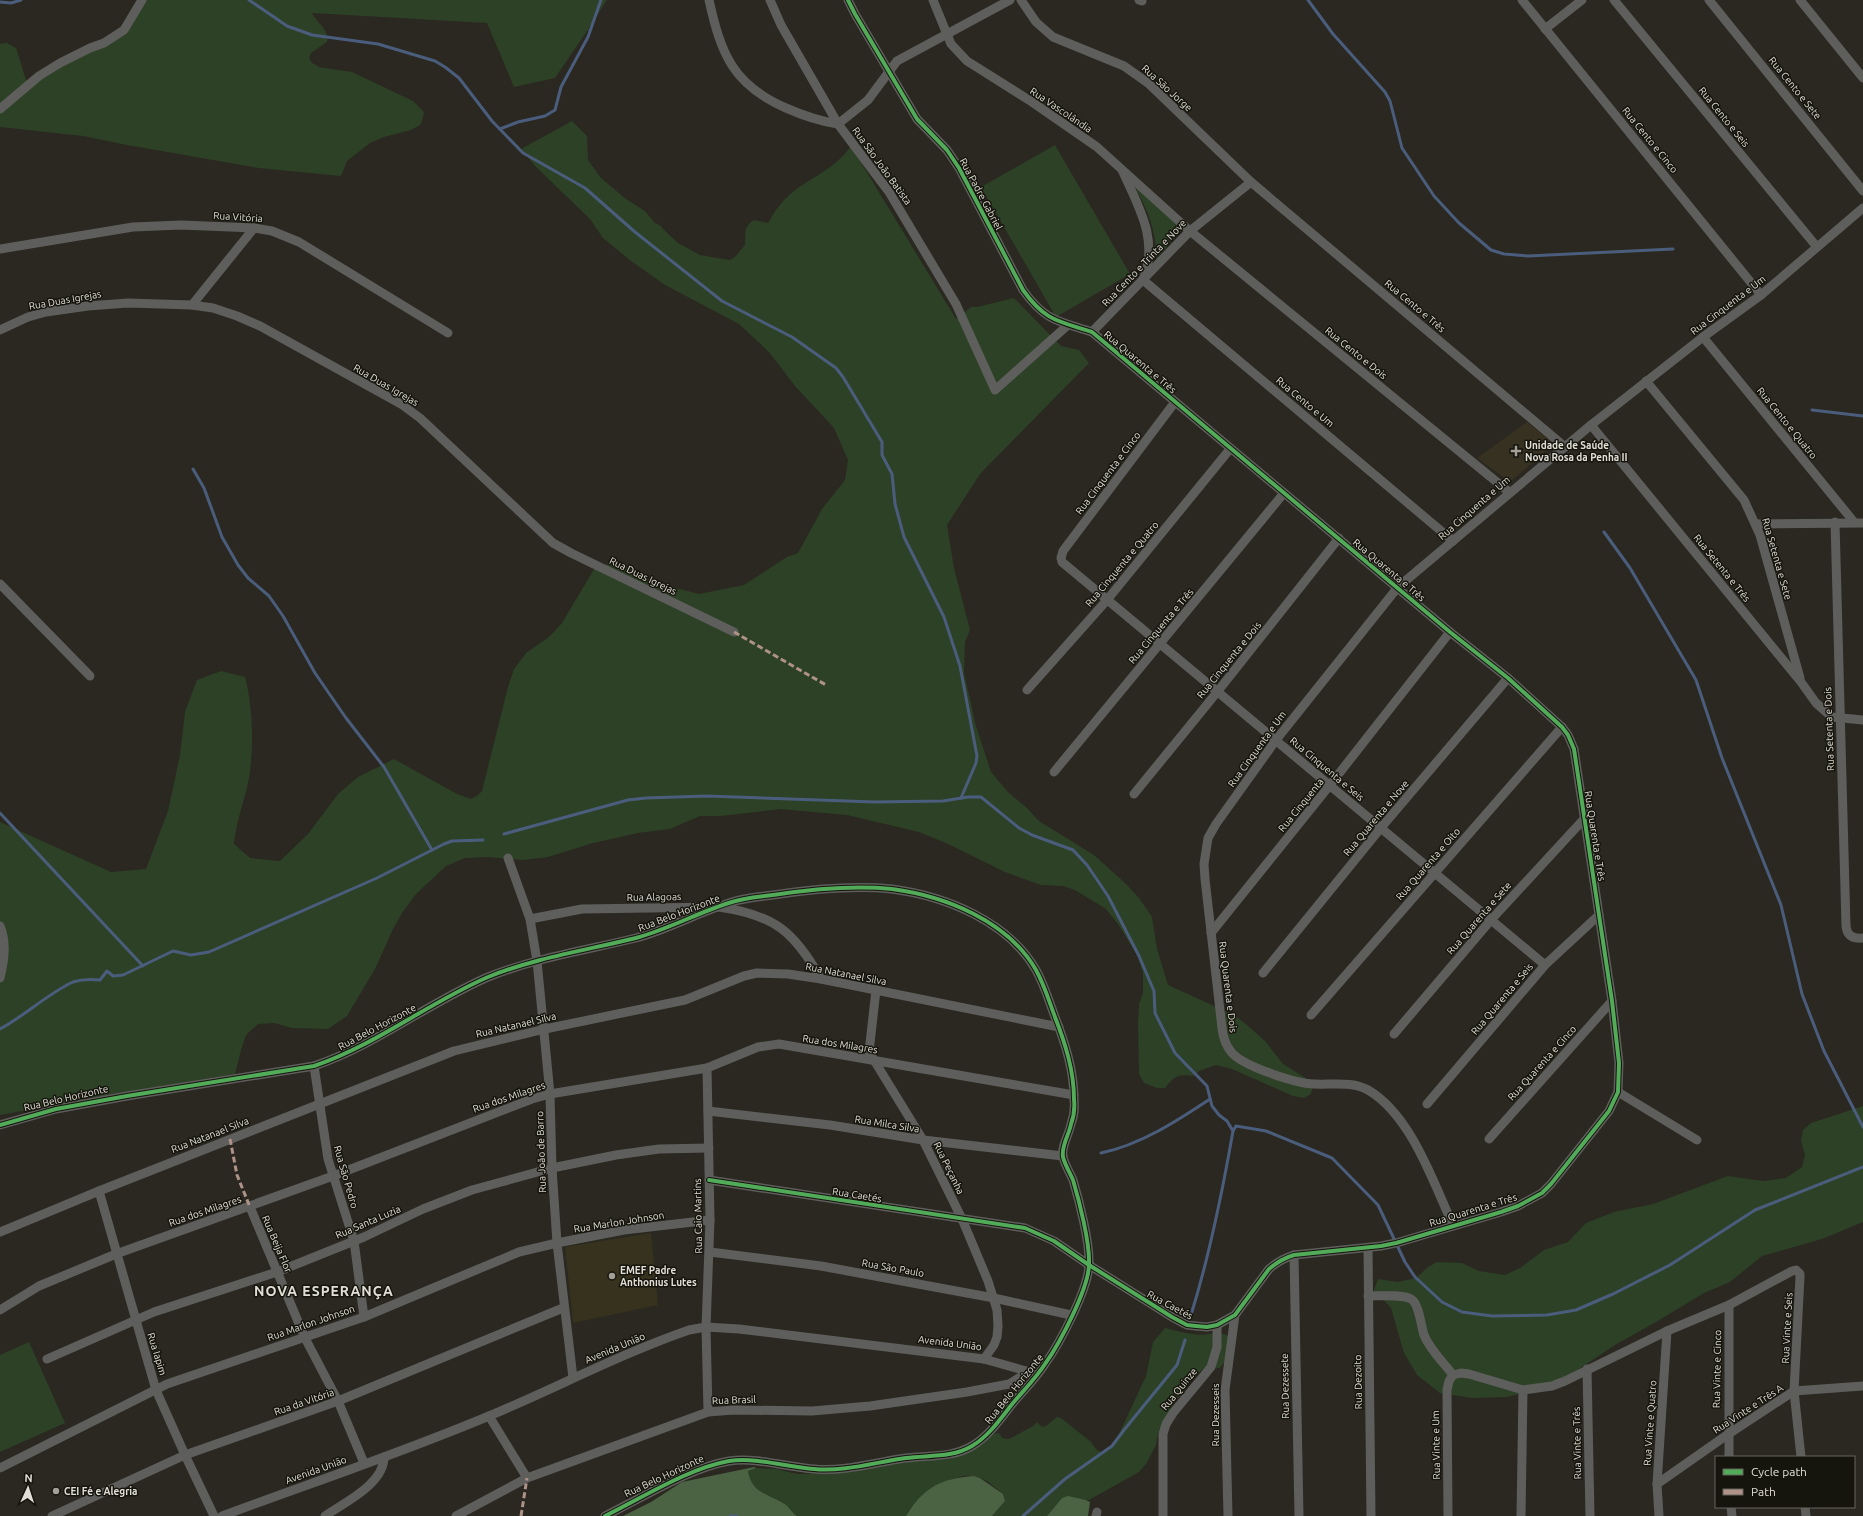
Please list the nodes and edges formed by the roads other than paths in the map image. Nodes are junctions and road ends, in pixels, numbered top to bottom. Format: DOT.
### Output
graph roads {
  1 [pos="142,0"];
  2 [pos="709,0"];
  3 [pos="770,0"];
  4 [pos="848,0"];
  5 [pos="933,0"];
  6 [pos="1010,0"];
  7 [pos="1021,0"];
  8 [pos="1522,0"];
  9 [pos="1582,0"];
  10 [pos="1614,0"];
  11 [pos="1709,0"];
  12 [pos="1800,0"];
  13 [pos="1545,29"];
  14 [pos="947,34"];
  15 [pos="889,71"];
  16 [pos="1863,78"];
  17 [pos="0,109"];
  18 [pos="838,124"];
  19 [pos="1122,169"];
  20 [pos="1251,182"];
  21 [pos="1863,191"];
  22 [pos="1863,208"];
  23 [pos="254,228"];
  24 [pos="1190,231"];
  25 [pos="1817,247"];
  26 [pos="0,249"];
  27 [pos="1143,280"];
  28 [pos="1761,294"];
  29 [pos="192,305"];
  30 [pos="1068,325"];
  31 [pos="0,330"];
  32 [pos="1092,332"];
  33 [pos="448,333"];
  34 [pos="1703,337"];
  35 [pos="1646,381"];
  36 [pos="1175,402"];
  37 [pos="1591,425"];
  38 [pos="1565,447"];
  39 [pos="1230,449"];
  40 [pos="1509,492"];
  41 [pos="1284,493"];
  42 [pos="1835,522"];
  43 [pos="1859,523"];
  44 [pos="1756,524"];
  45 [pos="1339,538"];
  46 [pos="1453,541"];
  47 [pos="1061,558"];
  48 [pos="0,584"];
  49 [pos="1398,587"];
  50 [pos="1107,600"];
  51 [pos="734,632"];
  52 [pos="1450,632"];
  53 [pos="1160,644"];
  54 [pos="90,676"];
  55 [pos="1508,678"];
  56 [pos="1801,682"];
  57 [pos="1026,690"];
  58 [pos="1218,691"];
  59 [pos="1840,719"];
  60 [pos="1863,720"];
  61 [pos="1562,727"];
  62 [pos="1276,740"];
  63 [pos="1054,772"];
  64 [pos="1330,786"];
  65 [pos="1134,794"];
  66 [pos="1584,820"];
  67 [pos="1380,829"];
  68 [pos="508,858"];
  69 [pos="1435,874"];
  70 [pos="1208,904"];
  71 [pos="719,907"];
  72 [pos="1599,915"];
  73 [pos="530,919"];
  74 [pos="1490,921"];
  75 [pos="0,926"];
  76 [pos="1211,932"];
  77 [pos="1863,938"];
  78 [pos="538,961"];
  79 [pos="1545,965"];
  80 [pos="1263,973"];
  81 [pos="0,978"];
  82 [pos="821,979"];
  83 [pos="876,990"];
  84 [pos="1612,1001"];
  85 [pos="1311,1015"];
  86 [pos="1059,1027"];
  87 [pos="545,1029"];
  88 [pos="1394,1034"];
  89 [pos="873,1060"];
  90 [pos="314,1066"];
  91 [pos="707,1068"];
  92 [pos="1618,1092"];
  93 [pos="550,1094"];
  94 [pos="1074,1095"];
  95 [pos="1427,1104"];
  96 [pos="320,1105"];
  97 [pos="708,1111"];
  98 [pos="0,1125"];
  99 [pos="1489,1139"];
  100 [pos="923,1140"];
  101 [pos="1697,1140"];
  102 [pos="709,1148"];
  103 [pos="1063,1156"];
  104 [pos="552,1168"];
  105 [pos="333,1176"];
  106 [pos="709,1180"];
  107 [pos="99,1191"];
  108 [pos="250,1207"];
  109 [pos="962,1219"];
  110 [pos="710,1220"];
  111 [pos="1453,1225"];
  112 [pos="0,1232"];
  113 [pos="354,1240"];
  114 [pos="557,1243"];
  115 [pos="1368,1248"];
  116 [pos="710,1252"];
  117 [pos="116,1254"];
  118 [pos="1294,1255"];
  119 [pos="1089,1265"];
  120 [pos="278,1272"];
  121 [pos="1368,1296"];
  122 [pos="994,1298"];
  123 [pos="1729,1305"];
  124 [pos="563,1308"];
  125 [pos="0,1310"];
  126 [pos="1071,1315"];
  127 [pos="1236,1315"];
  128 [pos="364,1317"];
  129 [pos="135,1320"];
  130 [pos="1217,1325"];
  131 [pos="706,1328"];
  132 [pos="1667,1331"];
  133 [pos="305,1338"];
  134 [pos="47,1359"];
  135 [pos="984,1359"];
  136 [pos="1586,1370"];
  137 [pos="1033,1373"];
  138 [pos="1453,1375"];
  139 [pos="573,1378"];
  140 [pos="1863,1386"];
  141 [pos="156,1390"];
  142 [pos="1523,1390"];
  143 [pos="1794,1391"];
  144 [pos="338,1401"];
  145 [pos="708,1412"];
  146 [pos="489,1416"];
  147 [pos="1728,1435"];
  148 [pos="185,1455"];
  149 [pos="1729,1456"];
  150 [pos="1801,1456"];
  151 [pos="384,1457"];
  152 [pos="364,1463"];
  153 [pos="0,1468"];
  154 [pos="527,1478"];
  155 [pos="1657,1484"];
  156 [pos="52,1516"];
  157 [pos="214,1516"];
  158 [pos="222,1516"];
  159 [pos="325,1516"];
  160 [pos="456,1516"];
  161 [pos="605,1516"];
  162 [pos="1162,1516"];
  163 [pos="1228,1516"];
  164 [pos="1299,1516"];
  165 [pos="1371,1516"];
  166 [pos="1448,1516"];
  167 [pos="1521,1516"];
  168 [pos="1590,1516"];
  169 [pos="1659,1516"];
  1 -- 17 [label="street"];
  2 -- 18 [label="street"];
  3 -- 18 [label="street, Rua São João Batista"];
  4 -- 15 [label="street, Rua Padre Gabriel"];
  5 -- 14 [label="street, Rua Vascolândia"];
  6 -- 14 [label="street"];
  7 -- 20 [label="street, Rua São Jorge"];
  8 -- 13 [label="street, Rua Cento e Cinco"];
  9 -- 13 [label="street"];
  10 -- 25 [label="street, Rua Cento e Seis"];
  11 -- 21 [label="street, Rua Cento e Sete"];
  12 -- 16 [label="street"];
  13 -- 28 [label="street, Rua Cento e Cinco"];
  14 -- 15 [label="street"];
  14 -- 19 [label="street, Rua Vascolândia"];
  15 -- 18 [label="street"];
  15 -- 30 [label="street, Rua Padre Gabriel"];
  18 -- 30 [label="street, Rua São João Batista"];
  19 -- 24 [label="street, Rua Vascolândia"];
  19 -- 27 [label="street"];
  20 -- 24 [label="street, Rua Cento e Trinta e Nove"];
  20 -- 38 [label="street, Rua Cento e Três"];
  22 -- 25 [label="street, Rua Cinquenta e Um"];
  23 -- 26 [label="street, Rua Vitória"];
  23 -- 29 [label="street"];
  23 -- 33 [label="street, Rua Vitória"];
  24 -- 27 [label="street, Rua Cento e Trinta e Nove"];
  24 -- 40 [label="street, Rua Cento e Dois"];
  25 -- 28 [label="street, Rua Cinquenta e Um"];
  27 -- 32 [label="street, Rua Cento e Trinta e Nove"];
  27 -- 46 [label="street, Rua Cento e Um"];
  28 -- 34 [label="street, Rua Cinquenta e Um"];
  29 -- 31 [label="street, Rua Duas Igrejas"];
  29 -- 51 [label="street, Rua Duas Igrejas"];
  30 -- 32 [label="street, Rua Padre Gabriel"];
  32 -- 36 [label="street, Rua Quarenta e Três"];
  34 -- 35 [label="street, Rua Cinquenta e Um"];
  34 -- 43 [label="street, Rua Cento e Quatro"];
  35 -- 37 [label="street, Rua Cinquenta e Um"];
  35 -- 44 [label="street, Rua Setenta e Sete"];
  36 -- 39 [label="street, Rua Quarenta e Três"];
  36 -- 47 [label="street, Rua Cinquenta e Cinco"];
  37 -- 38 [label="street, Rua Cinquenta e Um"];
  37 -- 56 [label="street, Rua Setenta e Três"];
  38 -- 40 [label="street, Rua Cinquenta e Um"];
  39 -- 41 [label="street, Rua Quarenta e Três"];
  39 -- 50 [label="street, Rua Cinquenta e Quatro"];
  40 -- 46 [label="street, Rua Cinquenta e Um"];
  41 -- 45 [label="street, Rua Quarenta e Três"];
  41 -- 53 [label="street, Rua Cinquenta e Três"];
  42 -- 43 [label="street"];
  42 -- 44 [label="street"];
  42 -- 59 [label="street, Rua Setenta e Dois"];
  44 -- 56 [label="street, Rua Setenta e Sete"];
  45 -- 49 [label="street, Rua Quarenta e Três"];
  45 -- 58 [label="street, Rua Cinquenta e Dois"];
  46 -- 49 [label="street, Rua Cinquenta e Um"];
  47 -- 50 [label="street, Rua Cinquenta e Seis"];
  48 -- 54 [label="street"];
  49 -- 52 [label="street, Rua Quarenta e Três"];
  49 -- 62 [label="street, Rua Cinquenta e Um"];
  50 -- 53 [label="street, Rua Cinquenta e Seis"];
  50 -- 57 [label="street, Rua Cinquenta e Quatro"];
  52 -- 55 [label="street, Rua Quarenta e Três"];
  52 -- 64 [label="street, Rua Cinquenta"];
  53 -- 58 [label="street, Rua Cinquenta e Seis"];
  53 -- 63 [label="street, Rua Cinquenta e Três"];
  55 -- 61 [label="street, Rua Quarenta e Três"];
  55 -- 67 [label="street, Rua Quarenta e Nove"];
  56 -- 59 [label="street, Rua Setenta e Três"];
  58 -- 62 [label="street, Rua Cinquenta e Seis"];
  58 -- 65 [label="street, Rua Cinquenta e Dois"];
  59 -- 60 [label="street"];
  59 -- 77 [label="street, Rua Setenta e Dois"];
  61 -- 66 [label="street, Rua Quarenta e Três"];
  61 -- 69 [label="street, Rua Quarenta e Oito"];
  62 -- 64 [label="street, Rua Cinquenta e Seis"];
  62 -- 70 [label="street, Rua Cinquenta e Um"];
  64 -- 67 [label="street, Rua Cinquenta e Seis"];
  64 -- 76 [label="street, Rua Cinquenta"];
  66 -- 72 [label="street, Rua Quarenta e Três"];
  66 -- 74 [label="street, Rua Quarenta e Sete"];
  67 -- 69 [label="street, Rua Cinquenta e Seis"];
  67 -- 80 [label="street, Rua Quarenta e Nove"];
  68 -- 73 [label="street, Rua João de Barro"];
  69 -- 74 [label="street, Rua Cinquenta e Seis"];
  69 -- 85 [label="street, Rua Quarenta e Oito"];
  70 -- 76 [label="street, Rua Quarenta e Dois"];
  71 -- 73 [label="street, Rua Alagoas"];
  71 -- 78 [label="street, Rua Belo Horizonte"];
  71 -- 82 [label="street, Rua Alagoas"];
  71 -- 86 [label="street, Rua Belo Horizonte"];
  72 -- 79 [label="street, Rua Quarenta e Seis"];
  72 -- 84 [label="street, Rua Quarenta e Três"];
  73 -- 78 [label="street, Rua João de Barro"];
  74 -- 79 [label="street, Rua Cinquenta e Seis"];
  74 -- 88 [label="street, Rua Quarenta e Sete"];
  75 -- 81 [label="street"];
  76 -- 111 [label="street, Rua Quarenta e Dois"];
  78 -- 87 [label="street, Rua João de Barro"];
  78 -- 90 [label="street, Rua Belo Horizonte"];
  79 -- 95 [label="street, Rua Quarenta e Seis"];
  82 -- 83 [label="street, Rua Natanael Silva"];
  82 -- 87 [label="street, Rua Natanael Silva"];
  83 -- 86 [label="street, Rua Natanael Silva"];
  83 -- 89 [label="street, Rua Peçanha"];
  84 -- 92 [label="street, Rua Quarenta e Três"];
  84 -- 99 [label="street, Rua Quarenta e Cinco"];
  86 -- 94 [label="street, Rua Belo Horizonte"];
  87 -- 93 [label="street, Rua João de Barro"];
  87 -- 96 [label="street, Rua Natanael Silva"];
  89 -- 91 [label="street, Rua dos Milagres"];
  89 -- 94 [label="street, Rua dos Milagres"];
  89 -- 100 [label="street, Rua Peçanha"];
  90 -- 96 [label="street, Rua São Pedro"];
  90 -- 98 [label="street, Rua Belo Horizonte"];
  91 -- 93 [label="street, Rua dos Milagres"];
  91 -- 97 [label="street, Rua Caio Martins"];
  92 -- 101 [label="street"];
  92 -- 111 [label="street, Rua Quarenta e Três"];
  93 -- 104 [label="street, Rua João de Barro"];
  93 -- 105 [label="street, Rua dos Milagres"];
  94 -- 103 [label="street, Rua Belo Horizonte"];
  96 -- 105 [label="street, Rua São Pedro"];
  96 -- 107 [label="street, Rua Natanael Silva"];
  97 -- 100 [label="street, Rua Milca Silva"];
  97 -- 102 [label="street, Rua Caio Martins"];
  100 -- 103 [label="street, Rua Milca Silva"];
  100 -- 109 [label="street, Rua Peçanha"];
  102 -- 104 [label="street, Rua Santa Luzia"];
  102 -- 106 [label="street, Rua Caio Martins"];
  103 -- 119 [label="street, Rua Belo Horizonte"];
  104 -- 113 [label="street, Rua Santa Luzia"];
  104 -- 114 [label="street, Rua João de Barro"];
  105 -- 108 [label="street, Rua dos Milagres"];
  105 -- 113 [label="street, Rua São Pedro"];
  106 -- 109 [label="street, Rua Caetés"];
  106 -- 110 [label="street, Rua Caio Martins"];
  107 -- 112 [label="street, Rua Natanael Silva"];
  107 -- 117 [label="street, Rua Iapim"];
  108 -- 117 [label="street, Rua dos Milagres"];
  108 -- 120 [label="street, Rua Beija Flor"];
  109 -- 119 [label="street, Rua Caetés"];
  109 -- 122 [label="street, Rua Peçanha"];
  110 -- 114 [label="street, Rua Marlon Johnson"];
  110 -- 116 [label="street, Rua Caio Martins"];
  111 -- 115 [label="street, Rua Quarenta e Três"];
  113 -- 120 [label="street, Rua Santa Luzia"];
  113 -- 128 [label="street, Rua São Pedro"];
  114 -- 124 [label="street, Rua João de Barro"];
  114 -- 128 [label="street, Rua Marlon Johnson"];
  115 -- 118 [label="street, Rua Quarenta e Três"];
  115 -- 121 [label="street, Rua Dezoito"];
  116 -- 122 [label="street, Rua São Paulo"];
  116 -- 131 [label="street, Rua Caio Martins"];
  117 -- 125 [label="street, Rua dos Milagres"];
  117 -- 129 [label="street, Rua Iapim"];
  118 -- 127 [label="street, Rua Quarenta e Três"];
  118 -- 164 [label="street, Rua Dezessete"];
  119 -- 126 [label="street, Rua Belo Horizonte"];
  119 -- 130 [label="street, Rua Caetés"];
  120 -- 129 [label="street, Rua Santa Luzia"];
  120 -- 133 [label="street, Rua Beija Flor"];
  121 -- 138 [label="street"];
  121 -- 165 [label="street, Rua Dezoito"];
  122 -- 126 [label="street, Rua São Paulo"];
  122 -- 135 [label="street, Rua Peçanha"];
  123 -- 132 [label="street"];
  123 -- 143 [label="street, Rua Vinte e Seis"];
  123 -- 147 [label="street, Rua Vinte e Cinco"];
  124 -- 139 [label="street, Rua João de Barro"];
  124 -- 144 [label="street, Rua da Vitória"];
  126 -- 137 [label="street, Rua Belo Horizonte"];
  127 -- 130 [label="street, Rua Caetés"];
  127 -- 163 [label="street, Rua Dezesseis"];
  128 -- 133 [label="street, Rua Marlon Johnson"];
  129 -- 134 [label="street, Rua Santa Luzia"];
  129 -- 141 [label="street, Rua Iapim"];
  130 -- 162 [label="street, Rua Quinze"];
  131 -- 135 [label="street, Avenida União"];
  131 -- 139 [label="street, Avenida União"];
  131 -- 145 [label="street, Rua Caio Martins"];
  132 -- 136 [label="street"];
  132 -- 155 [label="street, Rua Vinte e Quatro"];
  133 -- 141 [label="street, Rua Marlon Johnson"];
  133 -- 144 [label="street, Rua Beija Flor"];
  135 -- 137 [label="street, Avenida União"];
  136 -- 142 [label="street"];
  136 -- 168 [label="street, Rua Vinte e Três"];
  137 -- 145 [label="street, Rua Brasil"];
  137 -- 161 [label="street, Rua Belo Horizonte"];
  138 -- 142 [label="street"];
  138 -- 166 [label="street, Rua Vinte e Um"];
  139 -- 146 [label="street, Avenida União"];
  140 -- 143 [label="street, Rua Vinte e Três A"];
  141 -- 148 [label="street, Rua Iapim"];
  141 -- 153 [label="street, Rua Marlon Johnson"];
  142 -- 167 [label="street"];
  143 -- 147 [label="street, Rua Vinte e Três A"];
  143 -- 150 [label="street, Rua Vinte e Seis"];
  144 -- 148 [label="street, Rua da Vitória"];
  144 -- 152 [label="street, Rua Beija Flor"];
  145 -- 154 [label="street, Rua Brasil"];
  146 -- 151 [label="street, Avenida União"];
  146 -- 154 [label="street"];
  147 -- 149 [label="street, Rua Vinte e Cinco"];
  147 -- 155 [label="street, Rua Vinte e Três A"];
  148 -- 156 [label="street, Rua da Vitória"];
  148 -- 157 [label="street, Rua Iapim"];
  151 -- 152 [label="street, Avenida União"];
  151 -- 159 [label="street"];
  152 -- 158 [label="street, Avenida União"];
  154 -- 160 [label="street, Rua Brasil"];
  155 -- 169 [label="street, Rua Vinte e Quatro"];
}
